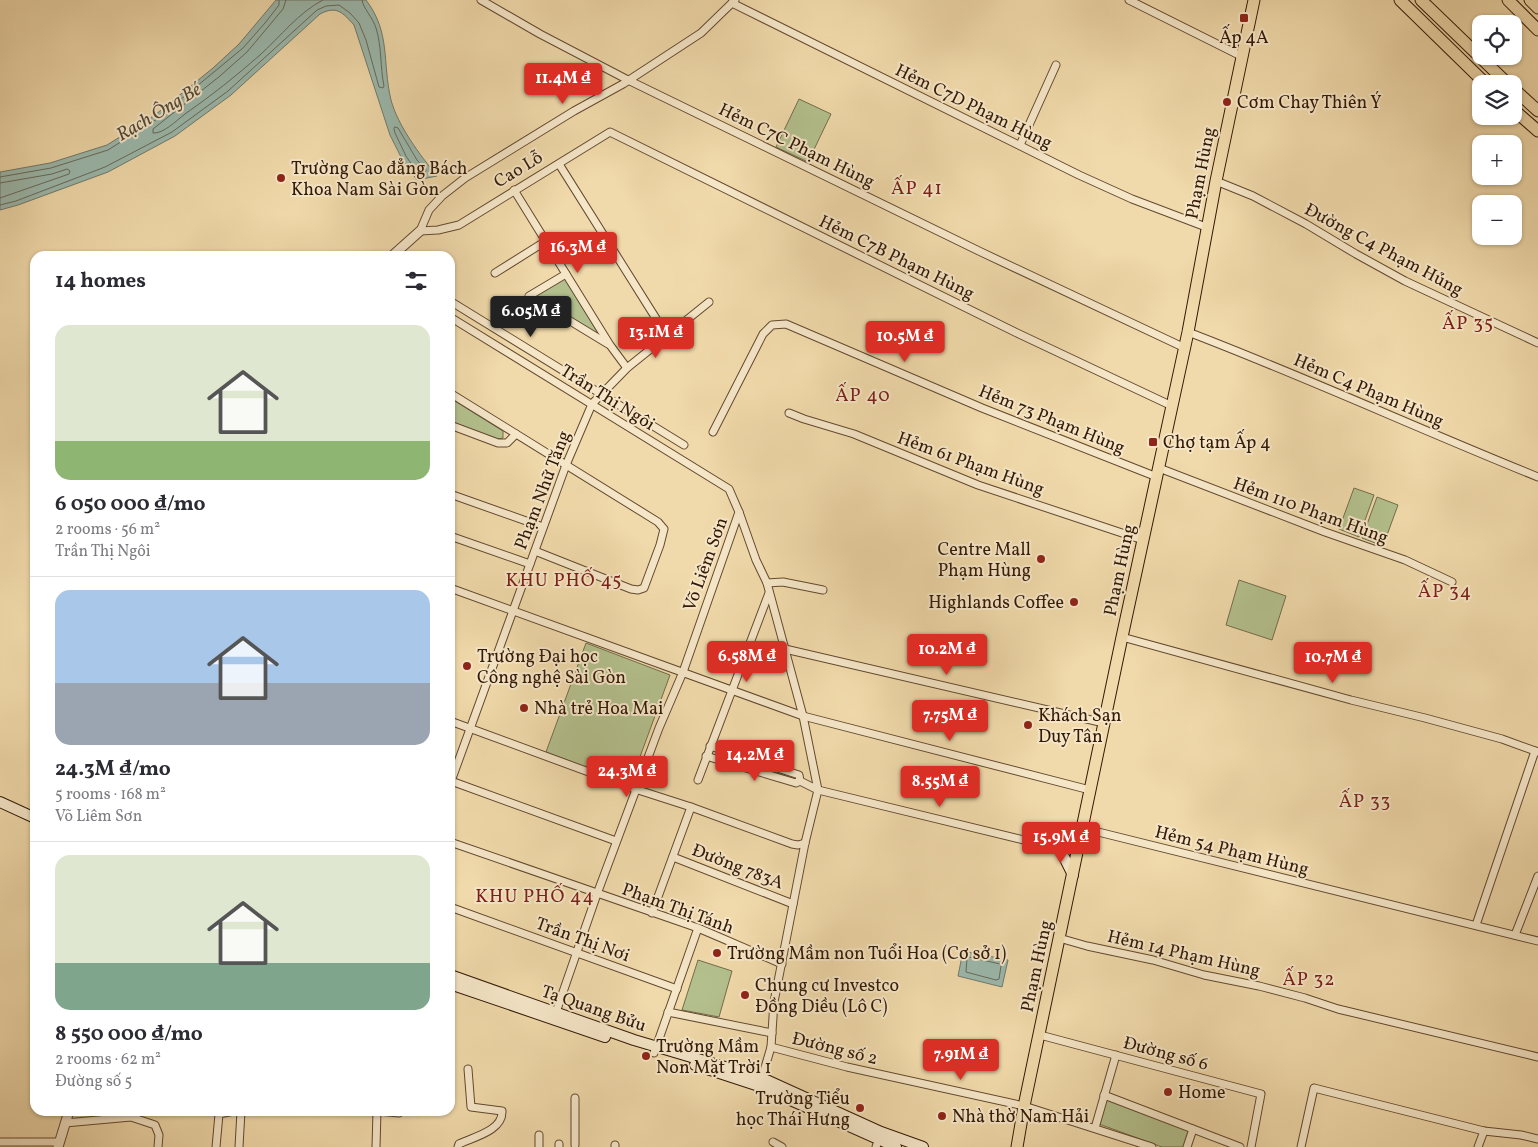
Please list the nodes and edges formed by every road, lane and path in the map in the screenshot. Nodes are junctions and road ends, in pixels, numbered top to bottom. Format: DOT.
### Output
graph roads {
  1 [pos="481,0"];
  2 [pos="1129,0"];
  3 [pos="1254,0"];
  4 [pos="1400,0"];
  5 [pos="1421,0"];
  6 [pos="1508,0"];
  7 [pos="1530,0"];
  8 [pos="733,1"];
  9 [pos="1538,8"];
  10 [pos="1538,30"];
  11 [pos="1241,56"];
  12 [pos="1056,65"];
  13 [pos="1477,75"];
  14 [pos="1499,75"];
  15 [pos="628,80"];
  16 [pos="1522,96"];
  17 [pos="1538,111"];
  18 [pos="1522,117"];
  19 [pos="1538,131"];
  20 [pos="610,132"];
  21 [pos="1020,145"];
  22 [pos="559,164"];
  23 [pos="1216,181"];
  24 [pos="514,190"];
  25 [pos="1206,227"];
  26 [pos="420,231"];
  27 [pos="546,241"];
  28 [pos="398,251"];
  29 [pos="495,273"];
  30 [pos="566,274"];
  31 [pos="709,302"];
  32 [pos="455,304"];
  33 [pos="455,320"];
  34 [pos="1188,332"];
  35 [pos="667,336"];
  36 [pos="1538,344"];
  37 [pos="610,345"];
  38 [pos="1185,348"];
  39 [pos="627,368"];
  40 [pos="601,394"];
  41 [pos="455,395"];
  42 [pos="592,404"];
  43 [pos="1172,406"];
  44 [pos="789,413"];
  45 [pos="455,427"];
  46 [pos="713,432"];
  47 [pos="516,434"];
  48 [pos="684,445"];
  49 [pos="566,465"];
  50 [pos="1158,473"];
  51 [pos="1538,477"];
  52 [pos="455,496"];
  53 [pos="739,512"];
  54 [pos="543,527"];
  55 [pos="455,538"];
  56 [pos="1143,540"];
  57 [pos="535,551"];
  58 [pos="530,564"];
  59 [pos="1452,582"];
  60 [pos="767,583"];
  61 [pos="455,590"];
  62 [pos="823,590"];
  63 [pos="769,593"];
  64 [pos="513,610"];
  65 [pos="1122,637"];
  66 [pos="785,649"];
  67 [pos="682,672"];
  68 [pos="731,689"];
  69 [pos="804,716"];
  70 [pos="455,723"];
  71 [pos="1104,724"];
  72 [pos="471,728"];
  73 [pos="710,746"];
  74 [pos="1536,751"];
  75 [pos="706,756"];
  76 [pos="455,765"];
  77 [pos="698,780"];
  78 [pos="800,781"];
  79 [pos="455,783"];
  80 [pos="635,789"];
  81 [pos="818,790"];
  82 [pos="1090,790"];
  83 [pos="0,802"];
  84 [pos="691,807"];
  85 [pos="30,816"];
  86 [pos="1082,828"];
  87 [pos="616,841"];
  88 [pos="805,843"];
  89 [pos="455,844"];
  90 [pos="1060,848"];
  91 [pos="1078,852"];
  92 [pos="673,857"];
  93 [pos="1073,875"];
  94 [pos="1538,876"];
  95 [pos="597,894"];
  96 [pos="793,904"];
  97 [pos="455,908"];
  98 [pos="652,913"];
  99 [pos="1476,925"];
  100 [pos="698,928"];
  101 [pos="1515,935"];
  102 [pos="1059,938"];
  103 [pos="1538,941"];
  104 [pos="576,953"];
  105 [pos="782,964"];
  106 [pos="455,977"];
  107 [pos="455,986"];
  108 [pos="677,989"];
  109 [pos="668,1012"];
  110 [pos="555,1016"];
  111 [pos="772,1033"];
  112 [pos="1040,1035"];
  113 [pos="771,1048"];
  114 [pos="655,1050"];
  115 [pos="1116,1055"];
  116 [pos="1538,1057"];
  117 [pos="468,1070"];
  118 [pos="761,1082"];
  119 [pos="1104,1095"];
  120 [pos="575,1098"];
  121 [pos="1024,1106"];
  122 [pos="68,1116"];
  123 [pos="219,1116"];
  124 [pos="241,1116"];
  125 [pos="377,1116"];
  126 [pos="65,1123"];
  127 [pos="1095,1128"];
  128 [pos="1192,1129"];
  129 [pos="1484,1131"];
  130 [pos="539,1136"];
  131 [pos="1538,1139"];
  132 [pos="878,1140"];
  133 [pos="0,1142"];
  134 [pos="773,1142"];
  135 [pos="58,1144"];
  136 [pos="575,1145"];
  137 [pos="158,1147"];
  138 [pos="216,1147"];
  139 [pos="239,1147"];
  140 [pos="376,1147"];
  141 [pos="458,1147"];
  142 [pos="539,1147"];
  143 [pos="782,1147"];
  144 [pos="896,1147"];
  145 [pos="923,1147"];
  146 [pos="1017,1147"];
  147 [pos="1152,1147"];
  148 [pos="1187,1147"];
  149 [pos="1240,1147"];
  150 [pos="1251,1147"];
  151 [pos="1301,1147"];
  152 [pos="1478,1147"];
  1 -- 15 [label="street, Hẻm C7C Phạm Hùng"];
  2 -- 11 [label="street"];
  3 -- 11 [label="main road, Phạm Hùng"];
  4 -- 13 [label="main road"];
  5 -- 14 [label="main road"];
  6 -- 10 [label="main road"];
  7 -- 9 [label="main road"];
  8 -- 15 [label="street"];
  8 -- 21 [label="street, Hẻm C7D Phạm Hùng"];
  11 -- 23 [label="main road, Phạm Hùng"];
  12 -- 21 [label="street"];
  15 -- 26 [label="street"];
  15 -- 38 [label="street, Hẻm C7C Phạm Hùng"];
  16 -- 17 [label="main road"];
  18 -- 19 [label="main road"];
  20 -- 22 [label="street, Cao Lỗ"];
  20 -- 43 [label="street, Hẻm C7B Phạm Hùng"];
  21 -- 25 [label="street, Hẻm C7D Phạm Hùng"];
  22 -- 24 [label="street, Cao Lỗ"];
  22 -- 35 [label="street"];
  23 -- 25 [label="main road, Phạm Hùng"];
  23 -- 36 [label="street, Đường C4 Phạm Hủng"];
  24 -- 26 [label="street, Cao Lỗ"];
  24 -- 27 [label="street"];
  25 -- 34 [label="main road, Phạm Hùng"];
  26 -- 28 [label="street"];
  27 -- 29 [label="street"];
  27 -- 30 [label="street"];
  30 -- 37 [label="street"];
  30 -- 37 [label="street"];
  31 -- 35 [label="street, Phạm Nhữ Tăng"];
  32 -- 40 [label="street, Trần Thị Ngôi"];
  33 -- 42 [label="street, Trần Thị Ngôi"];
  34 -- 38 [label="main road, Phạm Hùng"];
  34 -- 51 [label="street, Hẻm C4 Phạm Hùng"];
  35 -- 39 [label="street, Phạm Nhữ Tăng"];
  37 -- 39 [label="street"];
  38 -- 43 [label="main road, Phạm Hùng"];
  39 -- 40 [label="street, Phạm Nhữ Tăng"];
  40 -- 42 [label="street, Phạm Nhữ Tăng"];
  40 -- 48 [label="street, Trần Thị Ngôi"];
  41 -- 47 [label="street"];
  42 -- 49 [label="street, Phạm Nhữ Tăng"];
  42 -- 53 [label="street, Trần Thị Ngôi"];
  43 -- 50 [label="main road, Phạm Hùng"];
  44 -- 56 [label="street, Hẻm 61 Phạm Hùng"];
  45 -- 47 [label="street"];
  46 -- 50 [label="street, Hẻm 73 Phạm Hùng"];
  47 -- 49 [label="street"];
  49 -- 54 [label="street, Phạm Nhữ Tăng"];
  49 -- 57 [label="street"];
  50 -- 56 [label="main road, Phạm Hùng"];
  50 -- 59 [label="street, Hẻm 110 Phạm Hùng"];
  52 -- 54 [label="street"];
  53 -- 60 [label="street, Trần Thị Ngôi"];
  53 -- 67 [label="street, Võ Liêm Sơn"];
  54 -- 57 [label="street, Phạm Nhữ Tăng"];
  55 -- 58 [label="street"];
  56 -- 65 [label="main road, Phạm Hùng"];
  57 -- 58 [label="street, Phạm Nhữ Tăng"];
  58 -- 64 [label="street, Phạm Nhữ Tăng"];
  60 -- 62 [label="street"];
  60 -- 63 [label="street, Trần Thị Ngôi"];
  61 -- 64 [label="street"];
  63 -- 66 [label="street, Trần Thị Ngôi"];
  63 -- 68 [label="street"];
  64 -- 67 [label="street"];
  64 -- 72 [label="street, Phạm Nhữ Tăng"];
  65 -- 71 [label="main road, Phạm Hùng"];
  65 -- 74 [label="street"];
  66 -- 69 [label="street, Trần Thị Ngôi"];
  66 -- 71 [label="street"];
  67 -- 68 [label="street"];
  67 -- 80 [label="street, Võ Liêm Sơn"];
  68 -- 69 [label="street"];
  68 -- 73 [label="street"];
  69 -- 81 [label="street, Trần Thị Ngôi"];
  69 -- 82 [label="street"];
  70 -- 72 [label="street"];
  71 -- 82 [label="main road, Phạm Hùng"];
  72 -- 76 [label="street, Phạm Nhữ Tăng"];
  72 -- 80 [label="street"];
  73 -- 75 [label="street"];
  73 -- 78 [label="street"];
  74 -- 99 [label="street"];
  75 -- 77 [label="street"];
  75 -- 78 [label="street"];
  78 -- 81 [label="street"];
  79 -- 87 [label="street"];
  80 -- 84 [label="street"];
  80 -- 87 [label="street, Võ Liêm Sơn"];
  81 -- 88 [label="street"];
  81 -- 90 [label="street"];
  82 -- 86 [label="main road, Phạm Hùng"];
  83 -- 85 [label="main road"];
  84 -- 88 [label="street"];
  84 -- 92 [label="street"];
  86 -- 90 [label="main road"];
  86 -- 91 [label="main road, Phạm Hùng"];
  86 -- 99 [label="street, Hẻm 54 Phạm Hùng"];
  87 -- 95 [label="street, Võ Liêm Sơn"];
  88 -- 96 [label="street"];
  89 -- 95 [label="street, Phạm Thị Tánh"];
  90 -- 91 [label="street"];
  90 -- 93 [label="main road"];
  91 -- 93 [label="main road, Phạm Hùng"];
  92 -- 96 [label="street, Đường 783A"];
  92 -- 98 [label="street"];
  93 -- 102 [label="main road, Phạm Hùng"];
  94 -- 101 [label="street"];
  95 -- 98 [label="street, Phạm Thị Tánh"];
  95 -- 104 [label="street, Võ Liêm Sơn"];
  96 -- 105 [label="street"];
  97 -- 104 [label="street, Trần Thị Nơi"];
  98 -- 100 [label="street, Phạm Thị Tánh"];
  99 -- 101 [label="street, Hẻm 54 Phạm Hùng"];
  100 -- 105 [label="street, Phạm Thị Tánh"];
  100 -- 108 [label="street"];
  101 -- 103 [label="street, Hẻm 54 Phạm Hùng"];
  102 -- 112 [label="main road, Phạm Hùng"];
  102 -- 116 [label="street, Hẻm 14 Phạm Hùng"];
  104 -- 108 [label="street, Trần Thị Nơi"];
  104 -- 110 [label="street, Võ Liêm Sơn"];
  105 -- 111 [label="street"];
  106 -- 110 [label="main road, Tạ Quang Bửu"];
  107 -- 110 [label="main road, Tạ Quang Bửu"];
  108 -- 109 [label="street"];
  109 -- 111 [label="street"];
  109 -- 114 [label="street"];
  110 -- 114 [label="main road, Tạ Quang Bửu"];
  111 -- 113 [label="street"];
  112 -- 115 [label="street, Đường số 6"];
  112 -- 121 [label="main road, Phạm Hùng"];
  113 -- 118 [label="street"];
  113 -- 121 [label="street, Đường số 2"];
  114 -- 118 [label="main road, Tạ Quang Bửu"];
  115 -- 119 [label="street"];
  115 -- 150 [label="street, Đường số 6"];
  117 -- 141 [label="street"];
  118 -- 132 [label="main road, Tạ Quang Bửu"];
  119 -- 127 [label="street"];
  119 -- 128 [label="street"];
  120 -- 136 [label="street"];
  121 -- 127 [label="street, Đường số 2"];
  121 -- 146 [label="main road, Phạm Hùng"];
  122 -- 126 [label="street"];
  123 -- 138 [label="street"];
  124 -- 139 [label="street"];
  125 -- 140 [label="street"];
  126 -- 135 [label="street"];
  126 -- 137 [label="street"];
  127 -- 147 [label="street, Đường số 2"];
  128 -- 148 [label="street"];
  128 -- 149 [label="street"];
  129 -- 131 [label="street"];
  129 -- 151 [label="street"];
  129 -- 152 [label="street"];
  130 -- 142 [label="street"];
  132 -- 144 [label="main road, Tạ Quang Bửu"];
  132 -- 145 [label="main road, Tạ Quang Bửu"];
  133 -- 135 [label="street"];
  134 -- 143 [label="street"];
}
